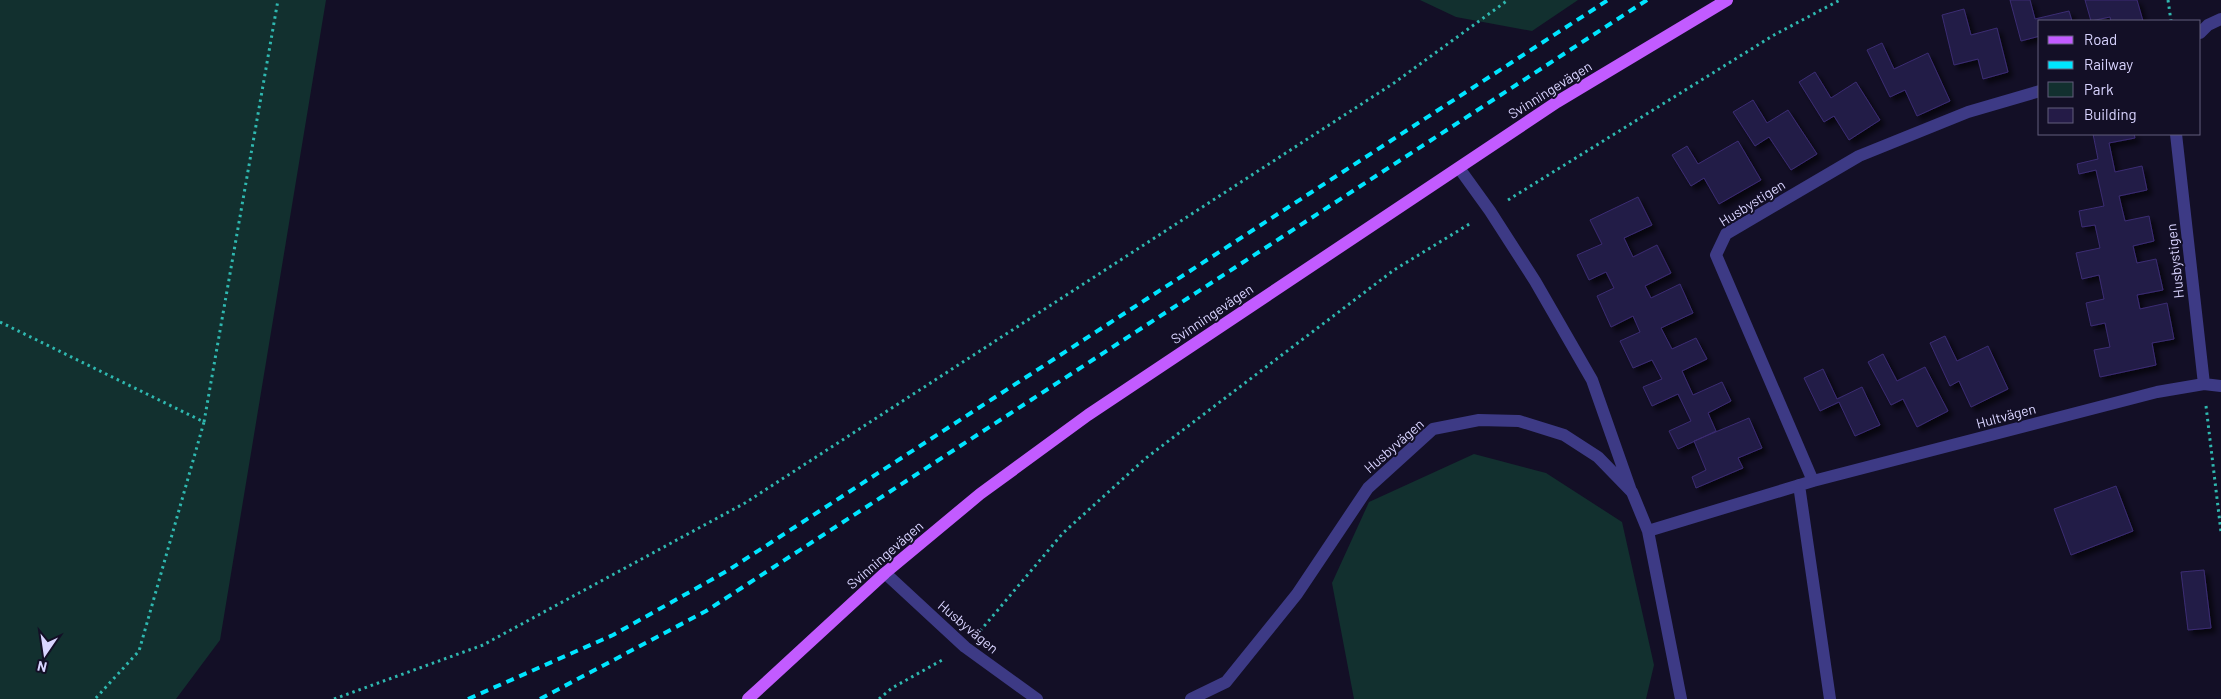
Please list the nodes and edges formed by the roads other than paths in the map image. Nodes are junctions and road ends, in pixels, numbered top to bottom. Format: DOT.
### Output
graph roads {
  1 [pos="1727,0"];
  2 [pos="2221,19"];
  3 [pos="2201,32"];
  4 [pos="2038,92"];
  5 [pos="2176,135"];
  6 [pos="1458,168"];
  7 [pos="2204,384"];
  8 [pos="2221,386"];
  9 [pos="1813,481"];
  10 [pos="1799,485"];
  11 [pos="1632,492"];
  12 [pos="1648,531"];
  13 [pos="885,573"];
  14 [pos="748,699"];
  15 [pos="1037,699"];
  16 [pos="1191,699"];
  17 [pos="1681,699"];
  18 [pos="1830,699"];
  1 -- 6 [label="main road, Svinningevägen"];
  2 -- 3 [label="street"];
  4 -- 9 [label="street, Husbystigen"];
  5 -- 7 [label="street, Husbystigen"];
  6 -- 11 [label="street"];
  6 -- 13 [label="main road, Svinningevägen"];
  7 -- 8 [label="street, Hultvägen"];
  7 -- 9 [label="street, Hultvägen"];
  9 -- 10 [label="street, Hultvägen"];
  10 -- 12 [label="street, Hultvägen"];
  10 -- 18 [label="street"];
  11 -- 12 [label="street, Husbyvägen"];
  11 -- 16 [label="street, Husbyvägen"];
  12 -- 17 [label="street, Husbyvägen"];
  13 -- 14 [label="main road, Svinningevägen"];
  13 -- 15 [label="street, Husbyvägen"];
}
